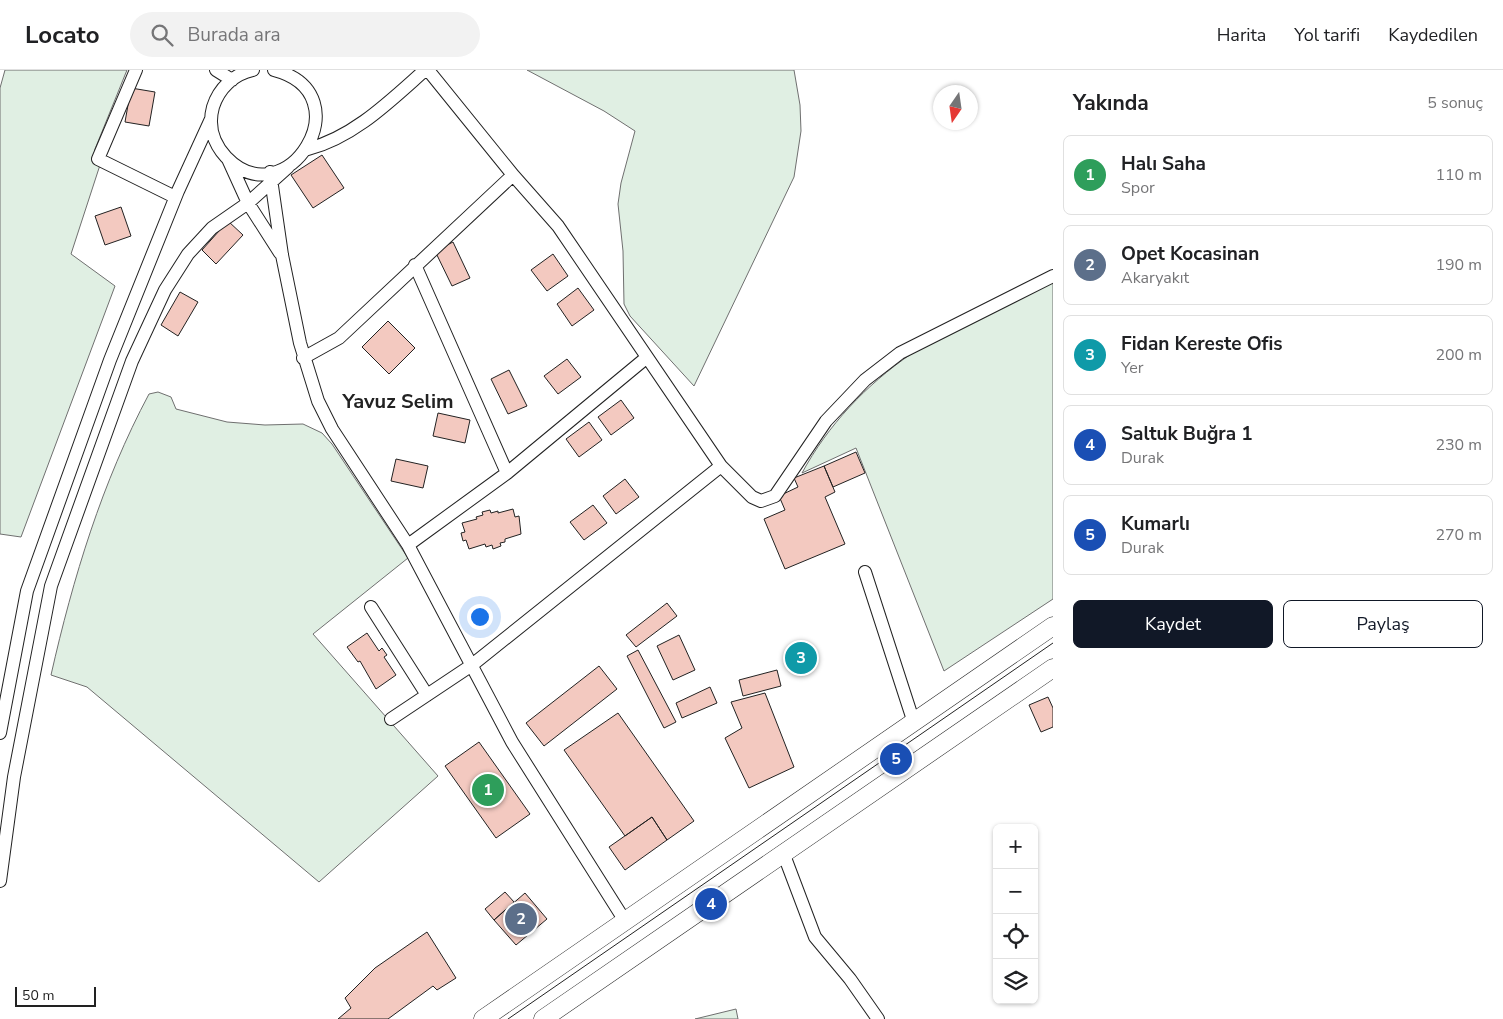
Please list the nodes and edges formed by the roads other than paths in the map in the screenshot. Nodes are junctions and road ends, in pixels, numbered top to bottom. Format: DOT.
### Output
graph roads {
  1 [pos="136,70"];
  2 [pos="216,70"];
  3 [pos="249,70"];
  4 [pos="274,70"];
  5 [pos="427,70"];
  6 [pos="232,80"];
  7 [pos="211,118"];
  8 [pos="308,149"];
  9 [pos="228,159"];
  10 [pos="513,175"];
  11 [pos="271,177"];
  12 [pos="176,197"];
  13 [pos="248,203"];
  14 [pos="282,254"];
  15 [pos="415,265"];
  16 [pos="1053,276"];
  17 [pos="303,358"];
  18 [pos="646,358"];
  19 [pos="721,466"];
  20 [pos="507,473"];
  21 [pos="408,545"];
  22 [pos="866,572"];
  23 [pos="371,607"];
  24 [pos="1053,626"];
  25 [pos="472,665"];
  26 [pos="1053,668"];
  27 [pos="427,695"];
  28 [pos="392,718"];
  29 [pos="914,723"];
  30 [pos="0,733"];
  31 [pos="784,855"];
  32 [pos="0,881"];
  33 [pos="625,921"];
  34 [pos="483,1019"];
  35 [pos="543,1019"];
  36 [pos="878,1019"];
  1 -- 12 [label="street"];
  2 -- 6 [label="street"];
  3 -- 6 [label="street"];
  4 -- 8 [label="street"];
  5 -- 8 [label="street"];
  5 -- 10 [label="street"];
  6 -- 7 [label="street"];
  7 -- 9 [label="street"];
  7 -- 12 [label="street"];
  8 -- 11 [label="street"];
  9 -- 11 [label="street"];
  9 -- 13 [label="street"];
  10 -- 15 [label="street"];
  10 -- 18 [label="street"];
  11 -- 13 [label="street"];
  11 -- 14 [label="street"];
  12 -- 30 [label="street"];
  13 -- 14 [label="street"];
  13 -- 32 [label="street"];
  14 -- 17 [label="street"];
  15 -- 17 [label="street"];
  15 -- 20 [label="street"];
  16 -- 19 [label="street"];
  17 -- 21 [label="street"];
  18 -- 19 [label="street"];
  18 -- 20 [label="street"];
  19 -- 25 [label="street"];
  20 -- 21 [label="street"];
  21 -- 25 [label="street"];
  22 -- 29 [label="street"];
  23 -- 27 [label="street"];
  24 -- 29 [label="highway"];
  25 -- 27 [label="street"];
  25 -- 33 [label="street"];
  26 -- 31 [label="highway"];
  27 -- 28 [label="street"];
  29 -- 33 [label="highway"];
  31 -- 35 [label="highway"];
  31 -- 36 [label="street"];
  33 -- 34 [label="highway"];
}
